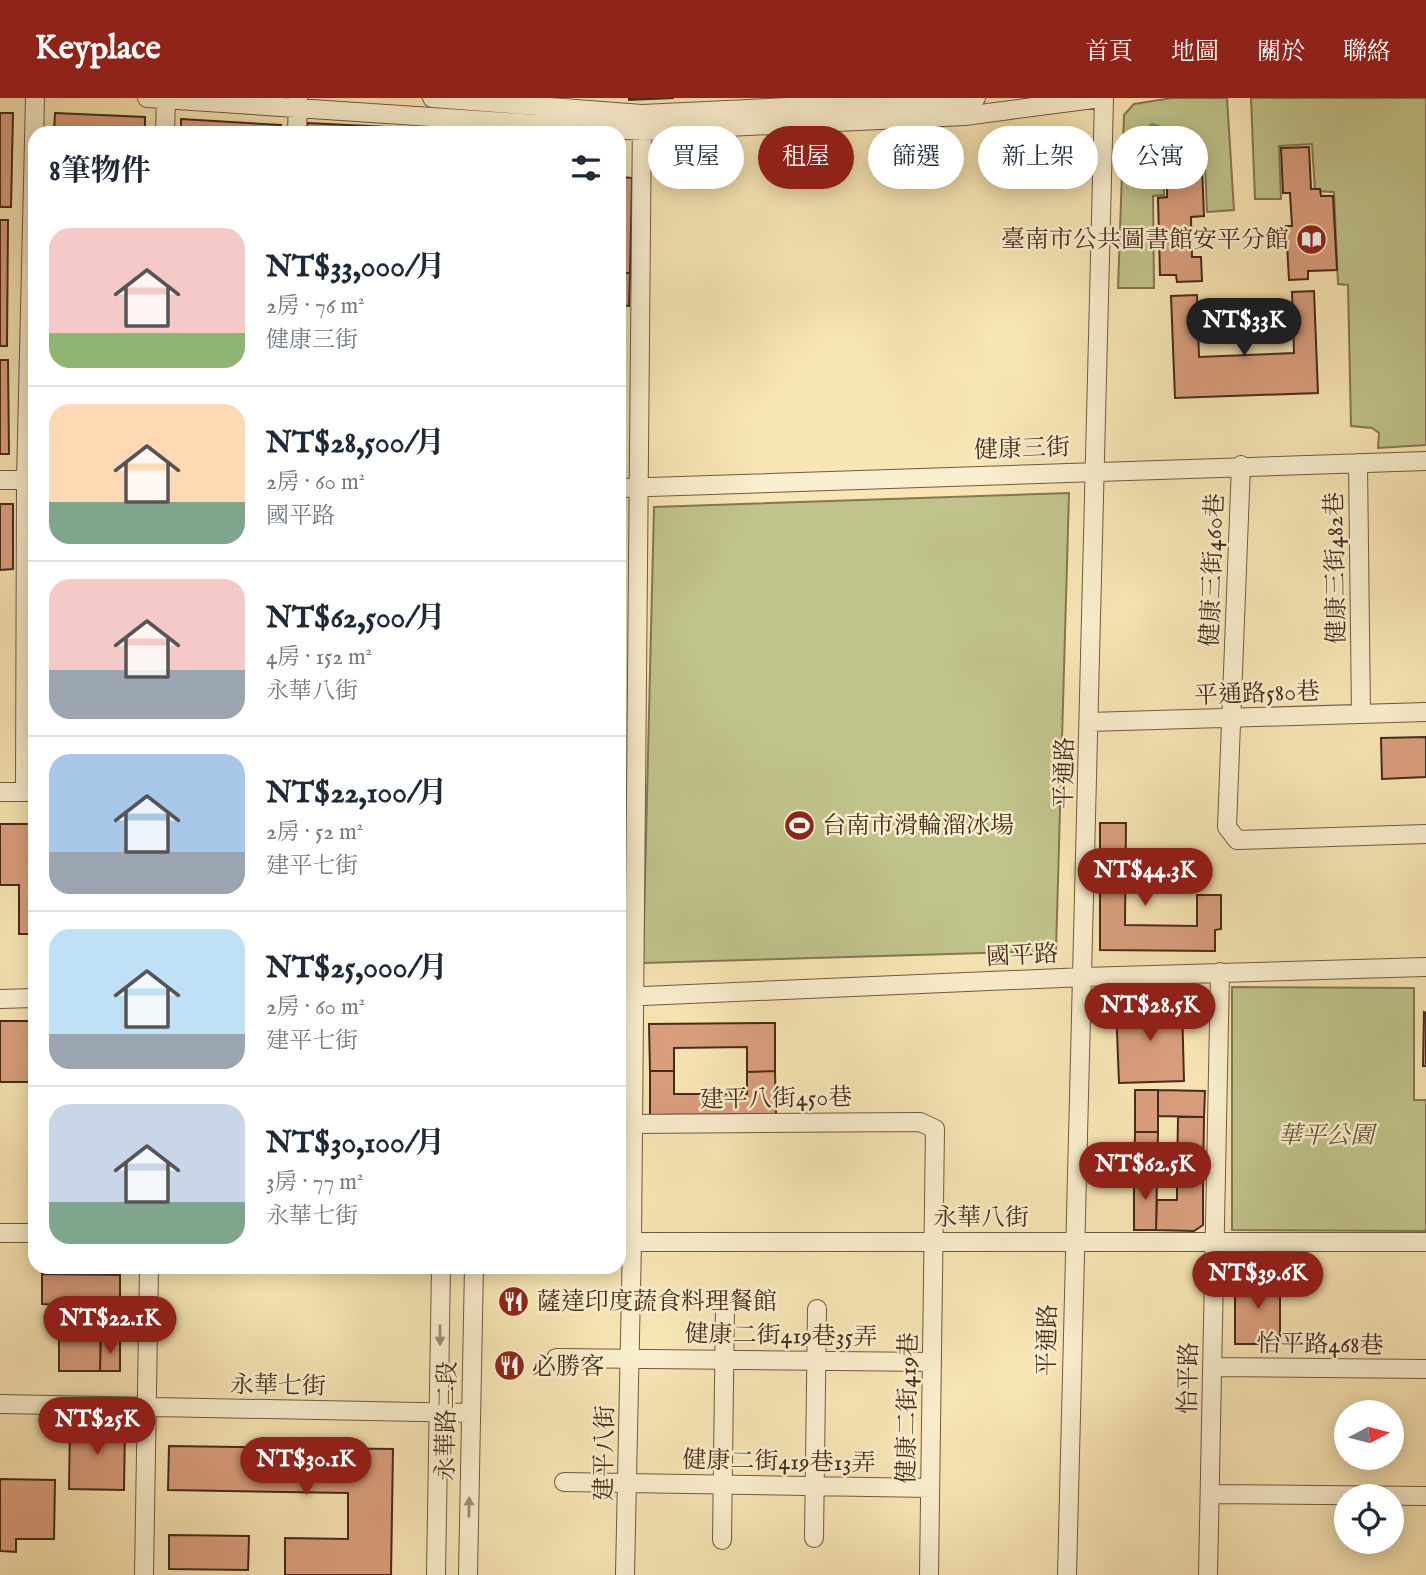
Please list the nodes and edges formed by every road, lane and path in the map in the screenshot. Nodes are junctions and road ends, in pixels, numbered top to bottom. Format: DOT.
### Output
graph roads {
  1 [pos="35,98"];
  2 [pos="147,98"];
  3 [pos="432,98"];
  4 [pos="976,98"];
  5 [pos="1102,98"];
  6 [pos="166,99"];
  7 [pos="491,101"];
  8 [pos="297,103"];
  9 [pos="853,108"];
  10 [pos="459,112"];
  11 [pos="695,112"];
  12 [pos="643,123"];
  13 [pos="35,126"];
  14 [pos="165,126"];
  15 [pos="297,126"];
  16 [pos="489,126"];
  17 [pos="491,126"];
  18 [pos="529,126"];
  19 [pos="1426,461"];
  20 [pos="1358,463"];
  21 [pos="1241,465"];
  22 [pos="1096,470"];
  23 [pos="0,480"];
  24 [pos="28,480"];
  25 [pos="628,488"];
  26 [pos="1426,712"];
  27 [pos="1361,714"];
  28 [pos="1230,718"];
  29 [pos="1090,722"];
  30 [pos="0,792"];
  31 [pos="28,792"];
  32 [pos="1426,834"];
  33 [pos="1426,967"];
  34 [pos="1220,972"];
  35 [pos="1084,976"];
  36 [pos="626,997"];
  37 [pos="28,998"];
  38 [pos="0,999"];
  39 [pos="920,1122"];
  40 [pos="633,1124"];
  41 [pos="0,1233"];
  42 [pos="28,1233"];
  43 [pos="933,1241"];
  44 [pos="626,1242"];
  45 [pos="1074,1242"];
  46 [pos="1426,1242"];
  47 [pos="1216,1243"];
  48 [pos="149,1274"];
  49 [pos="441,1274"];
  50 [pos="474,1274"];
  51 [pos="725,1306"];
  52 [pos="817,1309"];
  53 [pos="630,1357"];
  54 [pos="556,1358"];
  55 [pos="724,1359"];
  56 [pos="816,1360"];
  57 [pos="932,1362"];
  58 [pos="1213,1367"];
  59 [pos="1426,1369"];
  60 [pos="0,1404"];
  61 [pos="148,1406"];
  62 [pos="440,1412"];
  63 [pos="471,1413"];
  64 [pos="564,1482"];
  65 [pos="628,1483"];
  66 [pos="723,1484"];
  67 [pos="815,1486"];
  68 [pos="930,1488"];
  69 [pos="1210,1494"];
  70 [pos="1426,1496"];
  71 [pos="814,1538"];
  72 [pos="722,1540"];
  73 [pos="144,1575"];
  74 [pos="436,1575"];
  75 [pos="468,1575"];
  76 [pos="625,1575"];
  77 [pos="929,1575"];
  78 [pos="1067,1575"];
  79 [pos="1209,1575"];
  1 -- 13 [label="street"];
  2 -- 6 [label="street"];
  3 -- 10 [label="street"];
  4 -- 9 [label="street"];
  5 -- 9 [label="street"];
  5 -- 22 [label="street, 平通路"];
  6 -- 8 [label="street"];
  6 -- 14 [label="street"];
  7 -- 10 [label="street"];
  7 -- 12 [label="street"];
  7 -- 17 [label="street"];
  8 -- 10 [label="street"];
  8 -- 15 [label="street"];
  9 -- 11 [label="street"];
  10 -- 16 [label="street"];
  11 -- 12 [label="street"];
  12 -- 18 [label="street"];
  12 -- 25 [label="street, 建平八街"];
  19 -- 20 [label="street, 健康三街"];
  20 -- 21 [label="street, 健康三街"];
  20 -- 27 [label="street, 健康三街482巷"];
  21 -- 22 [label="street, 健康三街"];
  21 -- 28 [label="street, 健康三街460巷"];
  22 -- 25 [label="street, 健康三街"];
  22 -- 29 [label="street, 平通路"];
  23 -- 24 [label="street"];
  25 -- 36 [label="street, 建平八街"];
  26 -- 27 [label="street, 平通路580巷"];
  27 -- 28 [label="street, 平通路580巷"];
  28 -- 29 [label="street, 平通路580巷"];
  28 -- 32 [label="street, 健康三街460巷"];
  29 -- 35 [label="street, 平通路"];
  30 -- 31 [label="street"];
  33 -- 34 [label="street, 國平路"];
  34 -- 35 [label="street, 國平路"];
  34 -- 47 [label="street, 怡平路"];
  35 -- 36 [label="street, 國平路"];
  35 -- 45 [label="street, 平通路"];
  36 -- 40 [label="street, 建平八街"];
  37 -- 38 [label="street"];
  39 -- 40 [label="street, 建平八街450巷"];
  39 -- 43 [label="street, 健康二街419巷"];
  40 -- 44 [label="street, 建平八街"];
  41 -- 42 [label="street"];
  43 -- 44 [label="street, 永華八街"];
  43 -- 45 [label="street, 永華八街"];
  43 -- 57 [label="street, 健康二街419巷"];
  44 -- 53 [label="street, 建平八街"];
  45 -- 47 [label="street, 永華八街"];
  45 -- 78 [label="street, 平通路"];
  46 -- 47 [label="street, 永華八街"];
  47 -- 58 [label="street, 怡平路"];
  48 -- 61 [label="street"];
  49 -- 62 [label="street, 永華路二段, one-way"];
  50 -- 63 [label="street, 永華路二段"];
  51 -- 55 [label="street"];
  52 -- 56 [label="street"];
  53 -- 54 [label="street, 健康二街419巷35弄"];
  53 -- 55 [label="street, 健康二街419巷35弄"];
  53 -- 65 [label="street, 建平八街"];
  55 -- 56 [label="street, 健康二街419巷35弄"];
  55 -- 66 [label="street"];
  56 -- 57 [label="street, 健康二街419巷35弄"];
  56 -- 67 [label="street"];
  57 -- 68 [label="street, 健康二街419巷"];
  58 -- 59 [label="street, 怡平路468巷"];
  58 -- 69 [label="street, 怡平路"];
  60 -- 61 [label="street, 永華七街"];
  61 -- 62 [label="street, 永華七街"];
  61 -- 73 [label="street"];
  62 -- 63 [label="street, 永華七街"];
  62 -- 74 [label="street, 永華路二段"];
  75 -- 63 [label="street, 永華路二段, one-way"];
  64 -- 65 [label="street, 健康二街419巷13弄"];
  65 -- 66 [label="street, 健康二街419巷13弄"];
  65 -- 76 [label="street, 建平八街"];
  66 -- 67 [label="street, 健康二街419巷13弄"];
  66 -- 72 [label="street"];
  67 -- 68 [label="street, 健康二街419巷13弄"];
  67 -- 71 [label="street"];
  68 -- 77 [label="street, 健康二街419巷"];
  69 -- 70 [label="street"];
  69 -- 79 [label="street, 怡平路"];
}
